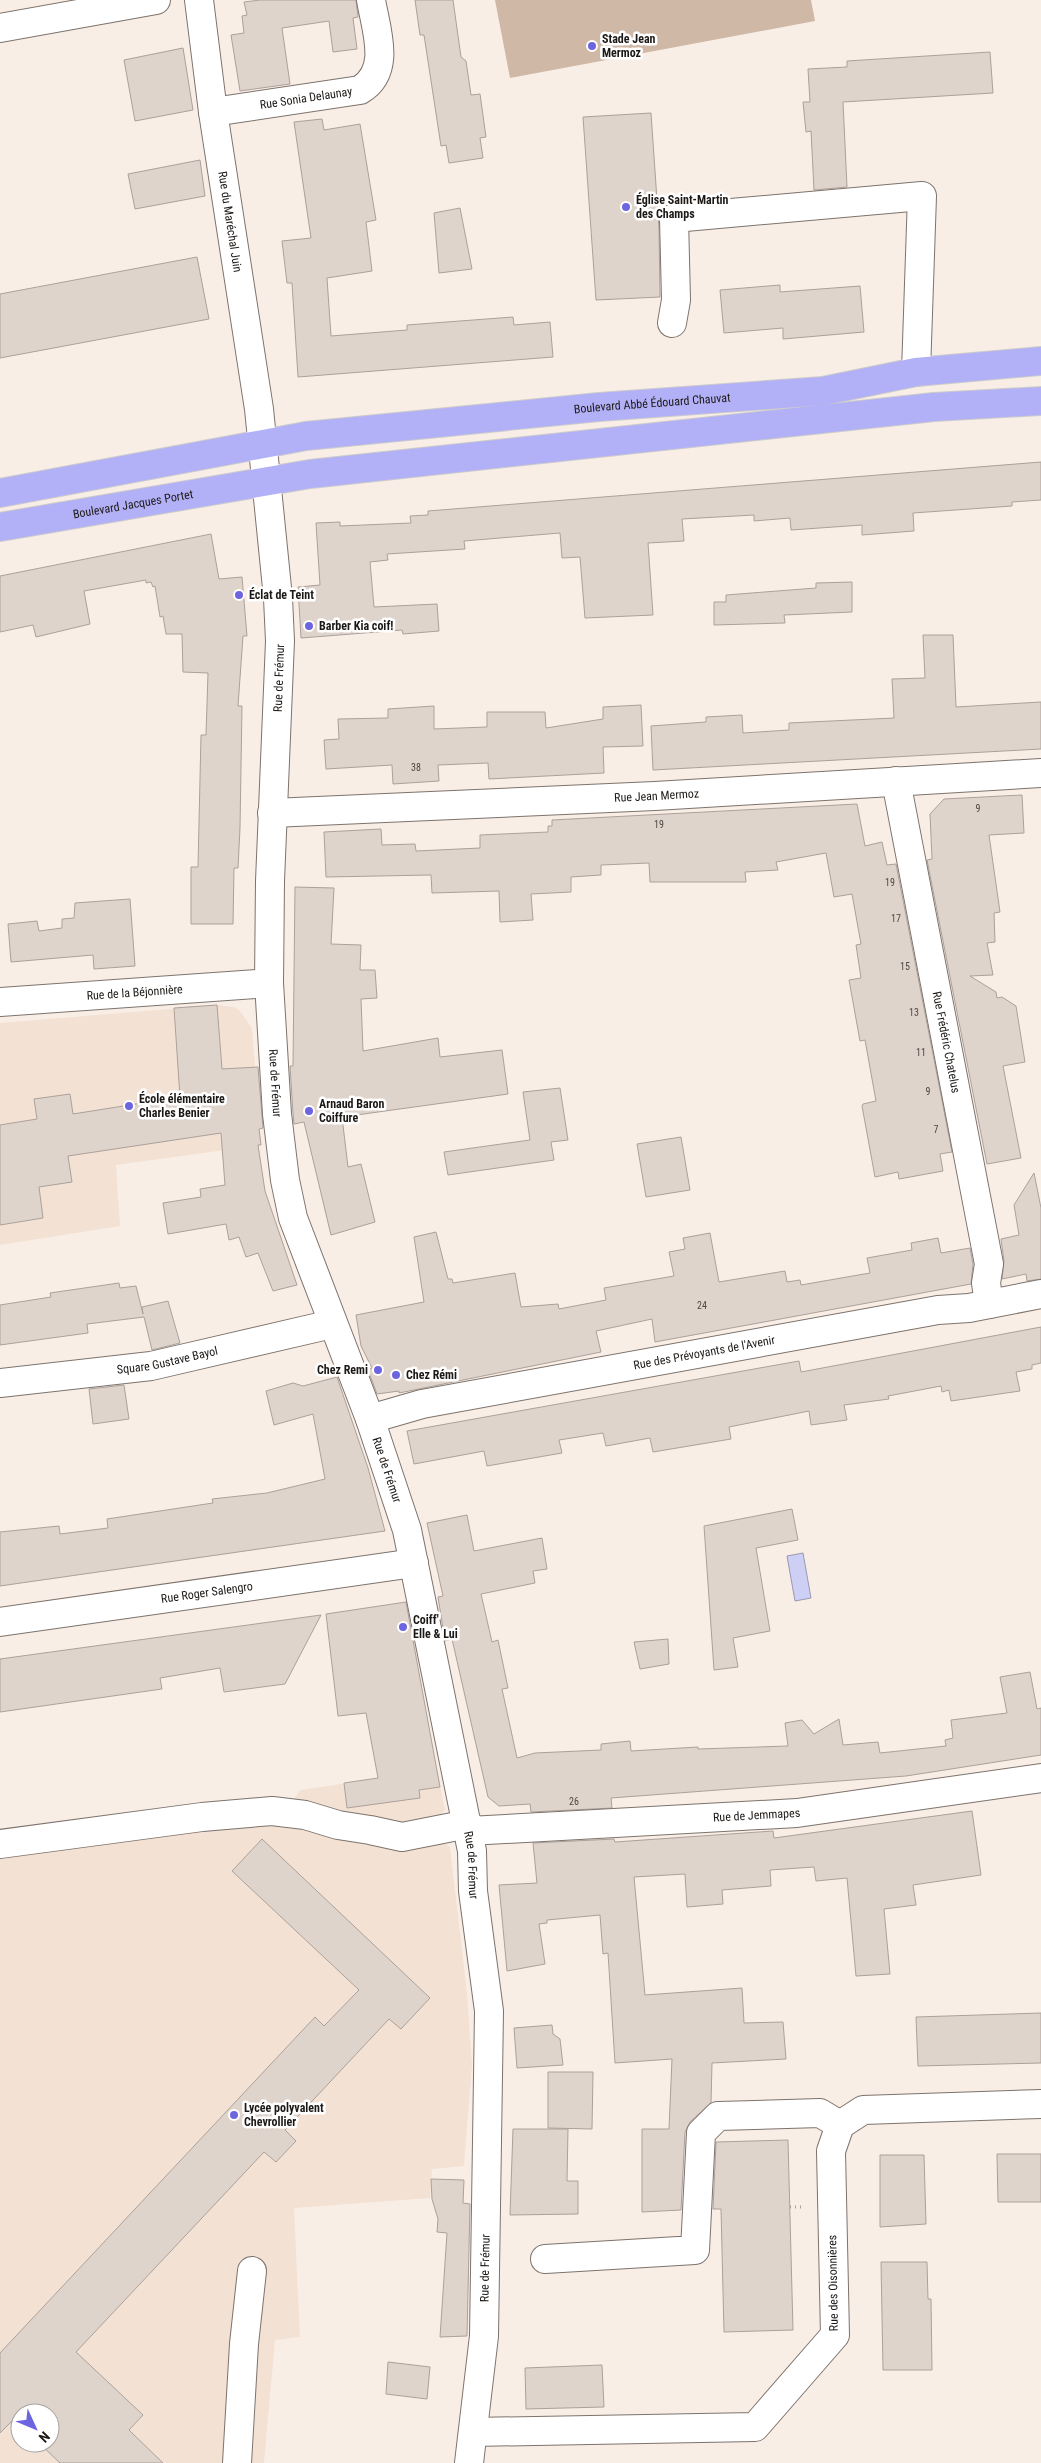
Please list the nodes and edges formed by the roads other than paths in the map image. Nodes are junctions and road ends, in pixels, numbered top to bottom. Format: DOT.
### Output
graph roads {
  1 [pos="156,0"];
  2 [pos="199,0"];
  3 [pos="371,0"];
  4 [pos="0,28"];
  5 [pos="213,112"];
  6 [pos="672,323"];
  7 [pos="1041,361"];
  8 [pos="916,372"];
  9 [pos="1041,401"];
  10 [pos="263,444"];
  11 [pos="267,483"];
  12 [pos="0,493"];
  13 [pos="0,527"];
  14 [pos="1041,773"];
  15 [pos="896,781"];
  16 [pos="272,813"];
  17 [pos="269,983"];
  18 [pos="0,1002"];
  19 [pos="1041,1294"];
  20 [pos="989,1304"];
  21 [pos="332,1324"];
  22 [pos="0,1383"];
  23 [pos="370,1419"];
  24 [pos="414,1563"];
  25 [pos="0,1622"];
  26 [pos="1041,1778"];
  27 [pos="468,1827"];
  28 [pos="0,1844"];
  29 [pos="1041,2104"];
  30 [pos="840,2125"];
  31 [pos="545,2259"];
  32 [pos="252,2271"];
  33 [pos="474,2432"];
  34 [pos="236,2463"];
  35 [pos="469,2463"];
  1 -- 4 [label="street"];
  2 -- 5 [label="street, Rue du Maréchal Juin"];
  3 -- 5 [label="street, Rue Sonia Delaunay"];
  5 -- 10 [label="street, Rue du Maréchal Juin"];
  6 -- 8 [label="street"];
  7 -- 8 [label="main road, Boulevard Abbé Édouard Chauvat"];
  8 -- 10 [label="main road, Boulevard Abbé Édouard Chauvat"];
  9 -- 11 [label="main road"];
  10 -- 11 [label="street, Rue du Maréchal Juin"];
  10 -- 12 [label="main road"];
  11 -- 13 [label="main road, Boulevard Jacques Portet"];
  11 -- 16 [label="street, Rue de Frémur"];
  14 -- 15 [label="street, Rue Jean Mermoz"];
  15 -- 16 [label="street, Rue Jean Mermoz"];
  15 -- 20 [label="street, Rue Frédéric Chatelus"];
  16 -- 17 [label="street, Rue de Frémur"];
  17 -- 18 [label="street, Rue de la Béjonnière"];
  17 -- 21 [label="street, Rue de Frémur"];
  19 -- 20 [label="street, Rue des Prévoyants de l'Avenir"];
  20 -- 23 [label="street, Rue des Prévoyants de l'Avenir"];
  21 -- 22 [label="street, Square Gustave Bayol"];
  21 -- 23 [label="street, Rue de Frémur"];
  23 -- 24 [label="street, Rue de Frémur"];
  24 -- 25 [label="street, Rue Roger Salengro"];
  24 -- 27 [label="street, Rue de Frémur"];
  26 -- 27 [label="street, Rue de Jemmapes"];
  27 -- 28 [label="street, Rue de Jemmapes"];
  27 -- 33 [label="street, Rue de Frémur"];
  29 -- 30 [label="street"];
  30 -- 31 [label="street"];
  30 -- 33 [label="street, Rue des Oisonnières"];
  32 -- 34 [label="street"];
  33 -- 35 [label="street, Rue de Frémur"];
}
